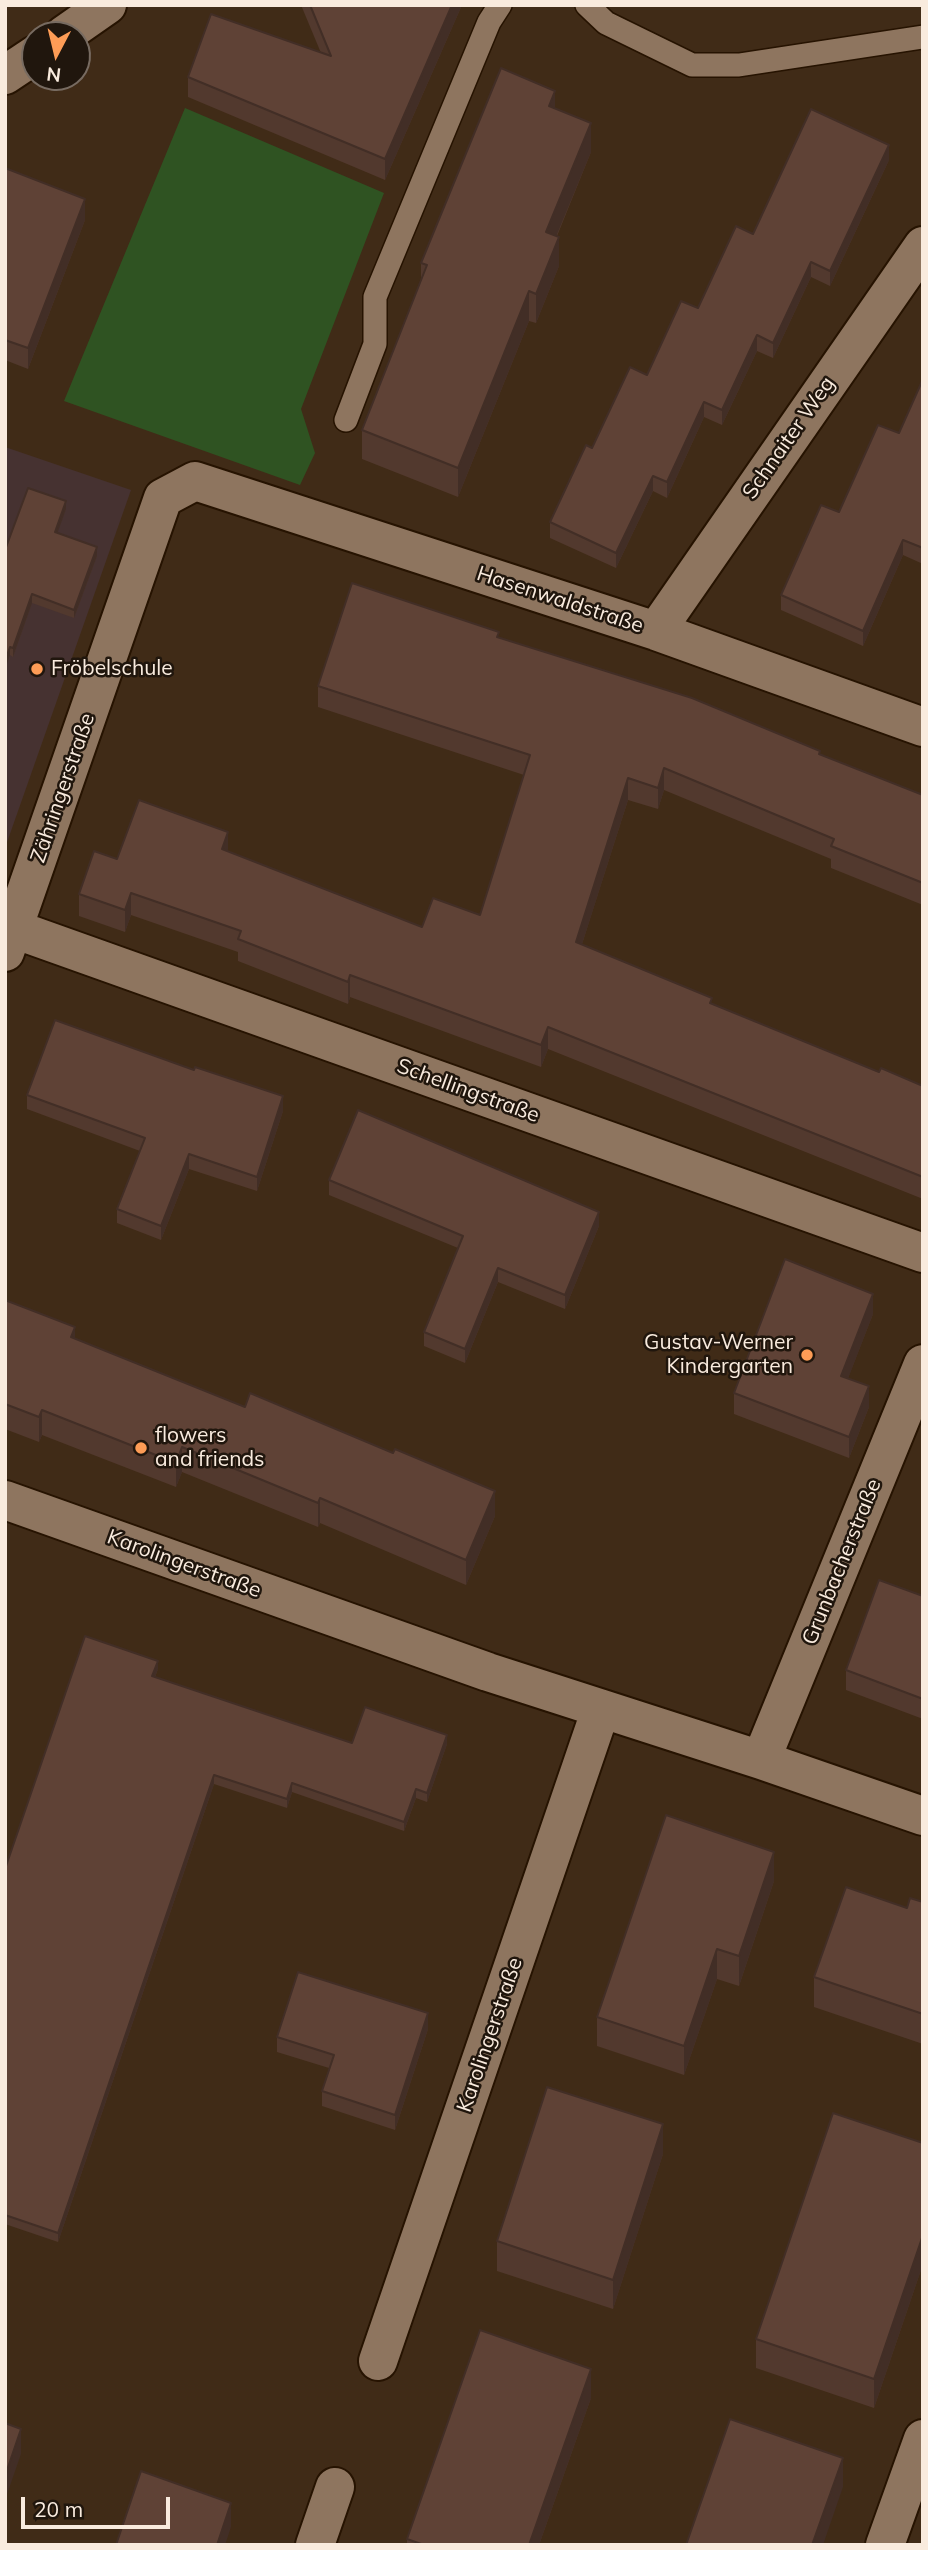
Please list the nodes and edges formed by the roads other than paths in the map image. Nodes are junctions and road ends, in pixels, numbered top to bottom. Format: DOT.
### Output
graph roads {
  1 [pos="107,5"];
  2 [pos="500,5"];
  3 [pos="587,5"];
  4 [pos="84,21"];
  5 [pos="923,37"];
  6 [pos="21,64"];
  7 [pos="5,75"];
  8 [pos="923,246"];
  9 [pos="346,420"];
  10 [pos="195,481"];
  11 [pos="656,631"];
  12 [pos="923,727"];
  13 [pos="9,941"];
  14 [pos="923,1253"];
  15 [pos="923,1363"];
  16 [pos="5,1500"];
  17 [pos="601,1709"];
  18 [pos="761,1760"];
  19 [pos="923,1816"];
  20 [pos="378,2361"];
  21 [pos="923,2439"];
  22 [pos="335,2487"];
  23 [pos="315,2545"];
  24 [pos="885,2545"];
  1 -- 4 [label="street"];
  2 -- 9 [label="lane"];
  3 -- 5 [label="lane"];
  6 -- 7 [label="street"];
  8 -- 11 [label="street, Schnaiter Weg"];
  10 -- 11 [label="street, Hasenwaldstraße"];
  10 -- 13 [label="street, Zähringerstraße"];
  11 -- 12 [label="street, Hasenwaldstraße"];
  13 -- 14 [label="street, Schellingstraße"];
  15 -- 18 [label="street, Grunbacherstraße"];
  16 -- 17 [label="street, Karolingerstraße"];
  17 -- 18 [label="street, Karolingerstraße"];
  17 -- 20 [label="street, Karolingerstraße"];
  18 -- 19 [label="street, Karolingerstraße"];
  21 -- 24 [label="street"];
  22 -- 23 [label="street"];
}
